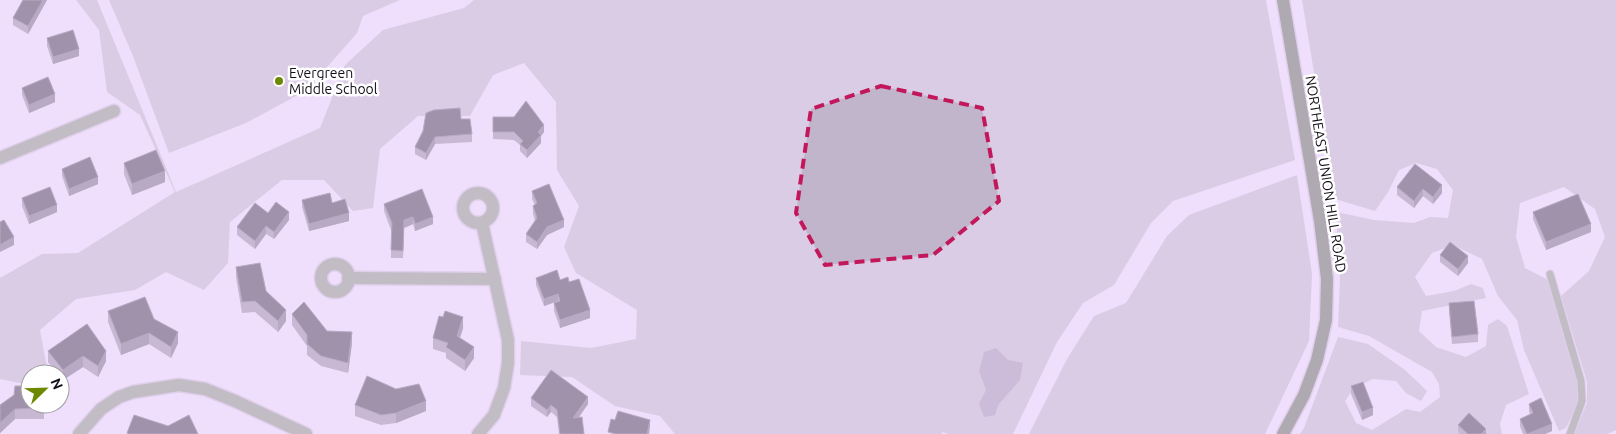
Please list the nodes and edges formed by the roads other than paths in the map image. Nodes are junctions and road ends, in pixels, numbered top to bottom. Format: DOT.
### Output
graph roads {
  1 [pos="1283,0"];
  2 [pos="114,111"];
  3 [pos="0,158"];
  4 [pos="482,223"];
  5 [pos="1550,274"];
  6 [pos="348,278"];
  7 [pos="495,279"];
  8 [pos="79,434"];
  9 [pos="306,434"];
  10 [pos="478,434"];
  11 [pos="1283,434"];
  12 [pos="1570,434"];
  1 -- 11 [label="street, NORTHEAST UNION HILL ROAD"];
  2 -- 3 [label="street"];
  4 -- 7 [label="street"];
  5 -- 12 [label="lane"];
  6 -- 7 [label="street"];
  7 -- 10 [label="street"];
  8 -- 9 [label="street"];
}
